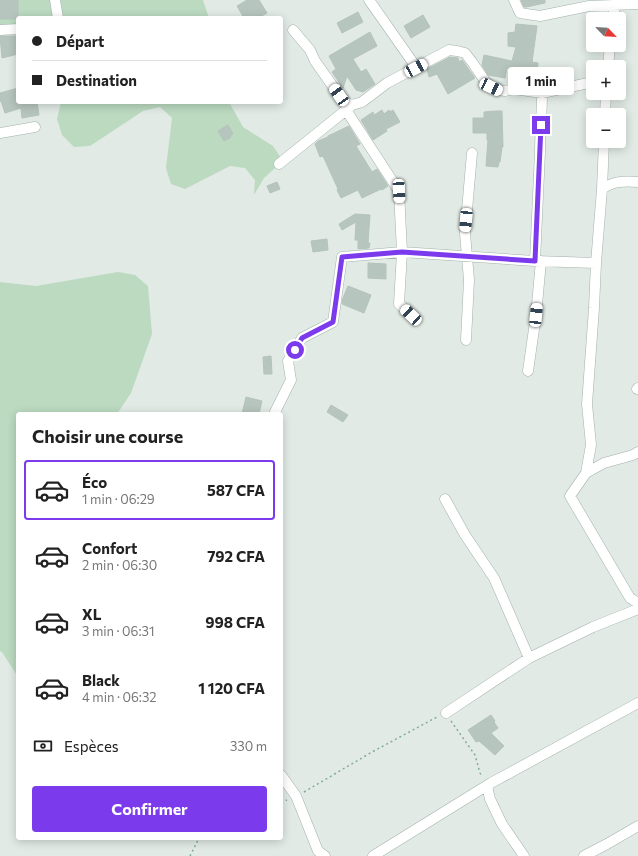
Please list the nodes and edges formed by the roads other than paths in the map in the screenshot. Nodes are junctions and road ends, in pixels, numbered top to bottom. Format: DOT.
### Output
graph roads {
  1 [pos="55,0"];
  2 [pos="369,0"];
  3 [pos="514,0"];
  4 [pos="581,4"];
  5 [pos="638,4"];
  6 [pos="615,5"];
  7 [pos="614,12"];
  8 [pos="58,16"];
  9 [pos="16,29"];
  10 [pos="0,30"];
  11 [pos="293,30"];
  12 [pos="416,68"];
  13 [pos="586,84"];
  14 [pos="542,93"];
  15 [pos="349,107"];
  16 [pos="35,127"];
  17 [pos="0,133"];
  18 [pos="604,148"];
  19 [pos="472,153"];
  20 [pos="279,164"];
  21 [pos="638,182"];
  22 [pos="602,189"];
  23 [pos="402,252"];
  24 [pos="468,257"];
  25 [pos="538,261"];
  26 [pos="596,263"];
  27 [pos="411,315"];
  28 [pos="466,340"];
  29 [pos="528,371"];
  30 [pos="275,412"];
  31 [pos="638,452"];
  32 [pos="586,473"];
  33 [pos="445,499"];
  34 [pos="638,603"];
  35 [pos="638,609"];
  36 [pos="529,658"];
  37 [pos="638,703"];
  38 [pos="446,713"];
  39 [pos="283,778"];
  40 [pos="487,786"];
  41 [pos="638,826"];
  42 [pos="325,856"];
  43 [pos="373,856"];
  44 [pos="524,856"];
  45 [pos="584,856"];
  1 -- 8 [label="street"];
  2 -- 12 [label="street"];
  3 -- 4 [label="street"];
  4 -- 6 [label="street"];
  5 -- 6 [label="street"];
  6 -- 7 [label="street"];
  9 -- 10 [label="street"];
  11 -- 15 [label="street"];
  12 -- 14 [label="street"];
  12 -- 15 [label="street"];
  13 -- 14 [label="street"];
  14 -- 25 [label="street"];
  15 -- 20 [label="street"];
  15 -- 23 [label="street"];
  16 -- 17 [label="street"];
  18 -- 22 [label="street"];
  19 -- 24 [label="street"];
  21 -- 22 [label="street"];
  22 -- 26 [label="street"];
  23 -- 24 [label="street"];
  23 -- 27 [label="street"];
  23 -- 30 [label="street"];
  24 -- 25 [label="street"];
  24 -- 28 [label="street"];
  25 -- 26 [label="street"];
  25 -- 29 [label="street"];
  26 -- 32 [label="street"];
  31 -- 32 [label="street"];
  32 -- 34 [label="street"];
  33 -- 36 [label="street"];
  35 -- 36 [label="street"];
  36 -- 38 [label="street"];
  37 -- 40 [label="street"];
  39 -- 42 [label="street"];
  40 -- 43 [label="street"];
  40 -- 44 [label="street"];
  41 -- 45 [label="street"];
}
